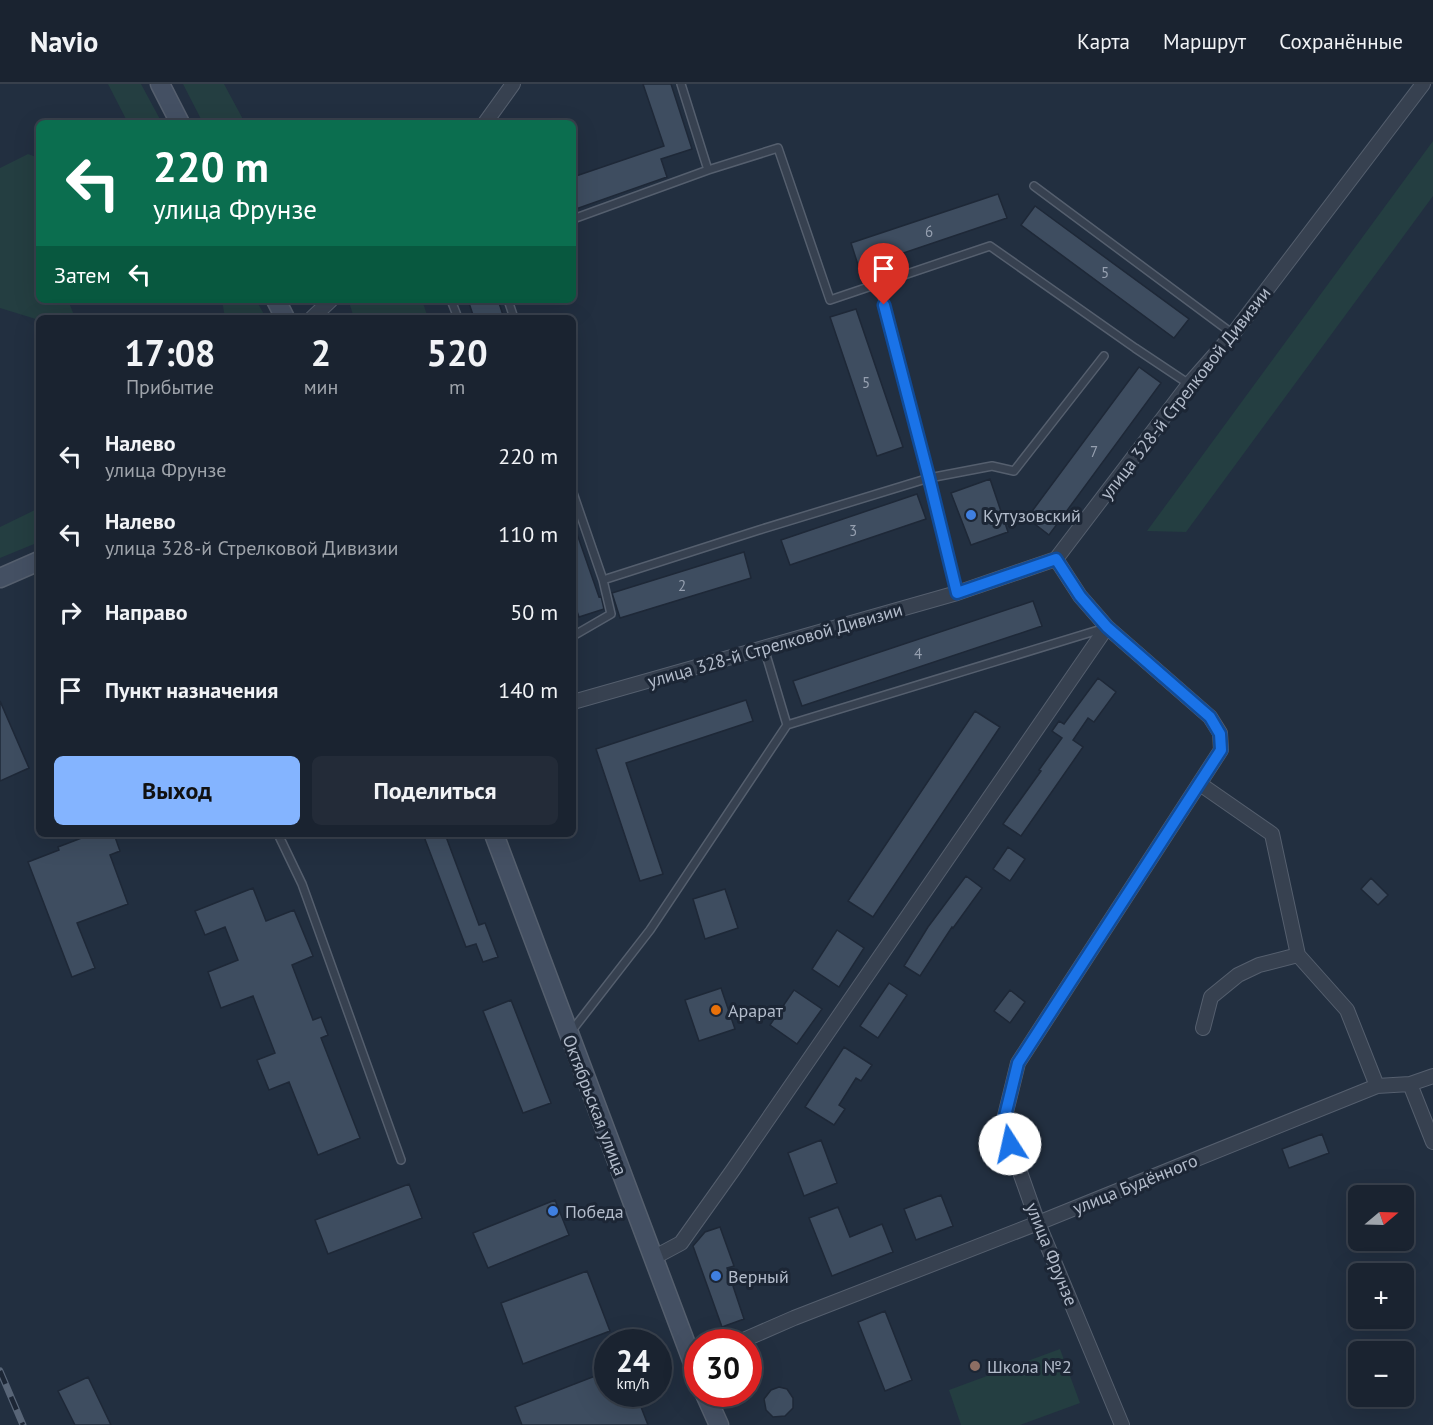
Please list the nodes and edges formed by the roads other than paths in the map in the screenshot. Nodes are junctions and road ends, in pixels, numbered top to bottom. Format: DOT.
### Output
graph roads {
  1 [pos="159,84"];
  2 [pos="513,84"];
  3 [pos="681,84"];
  4 [pos="1423,84"];
  5 [pos="178,120"];
  6 [pos="487,120"];
  7 [pos="708,170"];
  8 [pos="1034,186"];
  9 [pos="576,218"];
  10 [pos="879,284"];
  11 [pos="328,303"];
  12 [pos="315,315"];
  13 [pos="1233,334"];
  14 [pos="1104,356"];
  15 [pos="1189,384"];
  16 [pos="929,478"];
  17 [pos="576,502"];
  18 [pos="1056,559"];
  19 [pos="36,562"];
  20 [pos="0,578"];
  21 [pos="603,580"];
  22 [pos="957,593"];
  23 [pos="1107,627"];
  24 [pos="576,634"];
  25 [pos="764,648"];
  26 [pos="576,701"];
  27 [pos="787,725"];
  28 [pos="1200,784"];
  29 [pos="279,837"];
  30 [pos="495,837"];
  31 [pos="1298,955"];
  32 [pos="1203,1028"];
  33 [pos="568,1035"];
  34 [pos="1433,1076"];
  35 [pos="1410,1084"];
  36 [pos="1377,1086"];
  37 [pos="1433,1142"];
  38 [pos="401,1160"];
  39 [pos="1038,1223"];
  40 [pos="653,1258"];
  41 [pos="762,1332"];
  42 [pos="684,1337"];
  43 [pos="711,1407"];
  44 [pos="719,1425"];
  45 [pos="1122,1425"];
  1 -- 5 [label="main road"];
  2 -- 6 [label="street"];
  3 -- 7 [label="lane"];
  4 -- 13 [label="street, улица 328-й Стрелковой Дивизии"];
  7 -- 9 [label="lane"];
  7 -- 10 [label="lane"];
  8 -- 13 [label="lane"];
  10 -- 15 [label="lane"];
  10 -- 16 [label="lane"];
  11 -- 12 [label="street"];
  13 -- 15 [label="street, улица 328-й Стрелковой Дивизии"];
  14 -- 16 [label="lane"];
  15 -- 18 [label="street, улица 328-й Стрелковой Дивизии"];
  16 -- 21 [label="lane"];
  16 -- 22 [label="lane"];
  17 -- 21 [label="lane"];
  18 -- 22 [label="street, улица 328-й Стрелковой Дивизии"];
  18 -- 23 [label="street, улица Фрунзе"];
  19 -- 20 [label="main road"];
  21 -- 24 [label="lane"];
  22 -- 25 [label="street, улица 328-й Стрелковой Дивизии"];
  23 -- 27 [label="lane"];
  23 -- 28 [label="street, улица Фрунзе"];
  23 -- 40 [label="street"];
  25 -- 26 [label="street, улица 328-й Стрелковой Дивизии"];
  25 -- 27 [label="lane"];
  27 -- 33 [label="lane"];
  28 -- 31 [label="street"];
  28 -- 39 [label="street, улица Фрунзе"];
  29 -- 38 [label="lane"];
  30 -- 33 [label="main road, Октябрьская улица"];
  31 -- 32 [label="street"];
  31 -- 36 [label="street"];
  33 -- 40 [label="main road, Октябрьская улица"];
  34 -- 35 [label="street, улица Будённого"];
  35 -- 36 [label="street, улица Будённого"];
  35 -- 37 [label="street"];
  36 -- 39 [label="street, улица Будённого"];
  39 -- 41 [label="street, улица Будённого"];
  39 -- 45 [label="street, улица Фрунзе"];
  40 -- 42 [label="main road, Октябрьская улица"];
  43 -- 44 [label="main road"];
}
